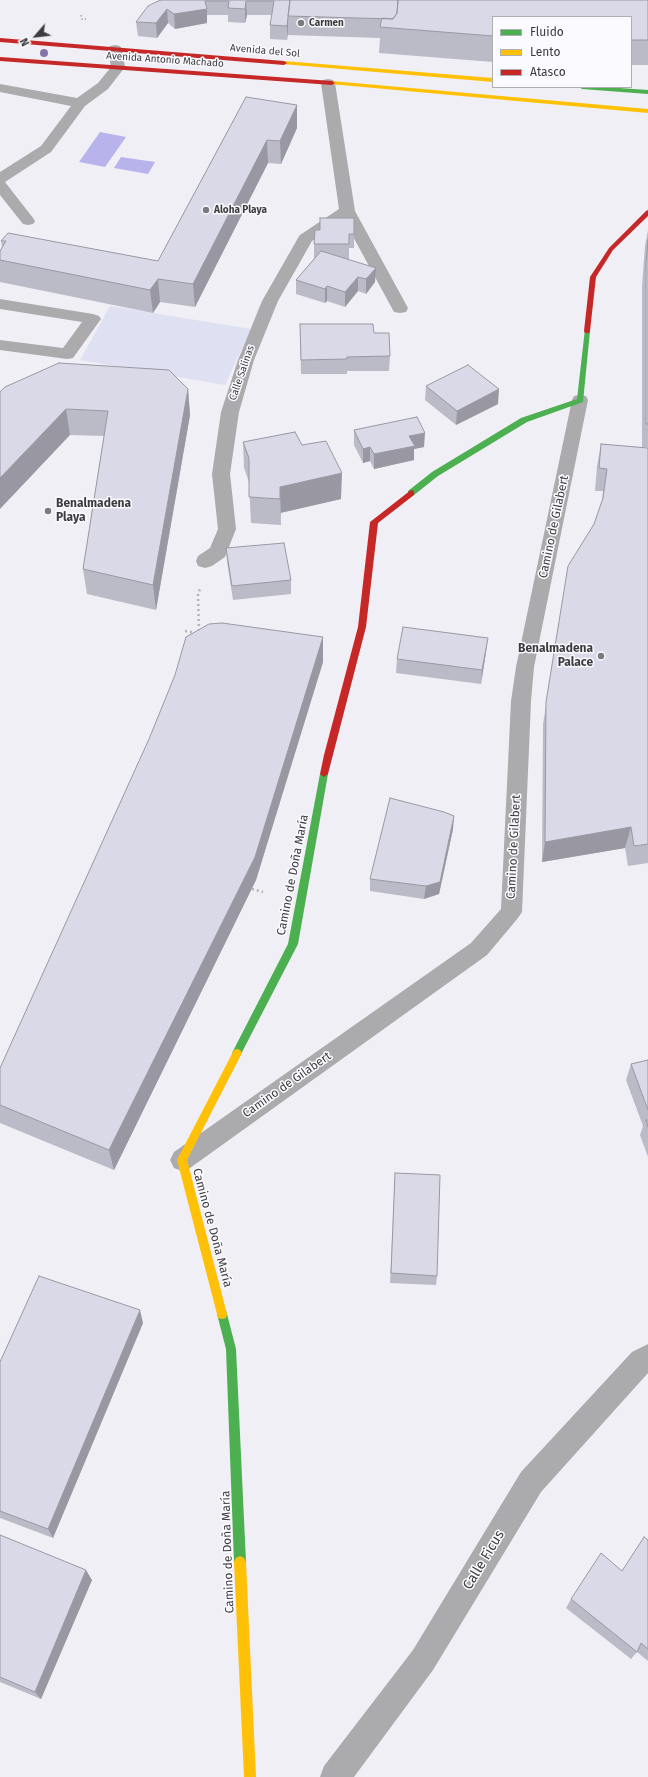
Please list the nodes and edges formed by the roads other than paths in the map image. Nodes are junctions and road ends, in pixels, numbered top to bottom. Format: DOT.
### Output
graph roads {
  1 [pos="0,40"];
  2 [pos="115,49"];
  3 [pos="0,59"];
  4 [pos="118,67"];
  5 [pos="492,80"];
  6 [pos="328,83"];
  7 [pos="0,88"];
  8 [pos="595,88"];
  9 [pos="648,92"];
  10 [pos="80,103"];
  11 [pos="648,111"];
  12 [pos="0,179"];
  13 [pos="0,185"];
  14 [pos="347,211"];
  15 [pos="648,212"];
  16 [pos="28,221"];
  17 [pos="0,304"];
  18 [pos="400,308"];
  19 [pos="0,345"];
  20 [pos="580,400"];
  21 [pos="208,560"];
  22 [pos="182,1160"];
  23 [pos="648,1356"];
  24 [pos="250,1777"];
  25 [pos="335,1777"];
  1 -- 2 [label="street, Avenida del Sol"];
  2 -- 4 [label="street"];
  2 -- 5 [label="street, Avenida del Sol"];
  3 -- 4 [label="street, Avenida Antonio Machado"];
  4 -- 6 [label="street, Avenida Antonio Machado"];
  4 -- 10 [label="street"];
  6 -- 11 [label="street"];
  6 -- 14 [label="street"];
  7 -- 10 [label="street"];
  8 -- 9 [label="street"];
  10 -- 12 [label="street"];
  13 -- 16 [label="lane"];
  14 -- 18 [label="street"];
  14 -- 21 [label="street, Calle Salinas"];
  15 -- 20 [label="street"];
  17 -- 19 [label="lane"];
  20 -- 22 [label="street, Camino de Doña María"];
  20 -- 22 [label="lane, Camino de Gilabert"];
  22 -- 24 [label="street, Camino de Doña María"];
  23 -- 25 [label="street, Calle Ficus"];
}
